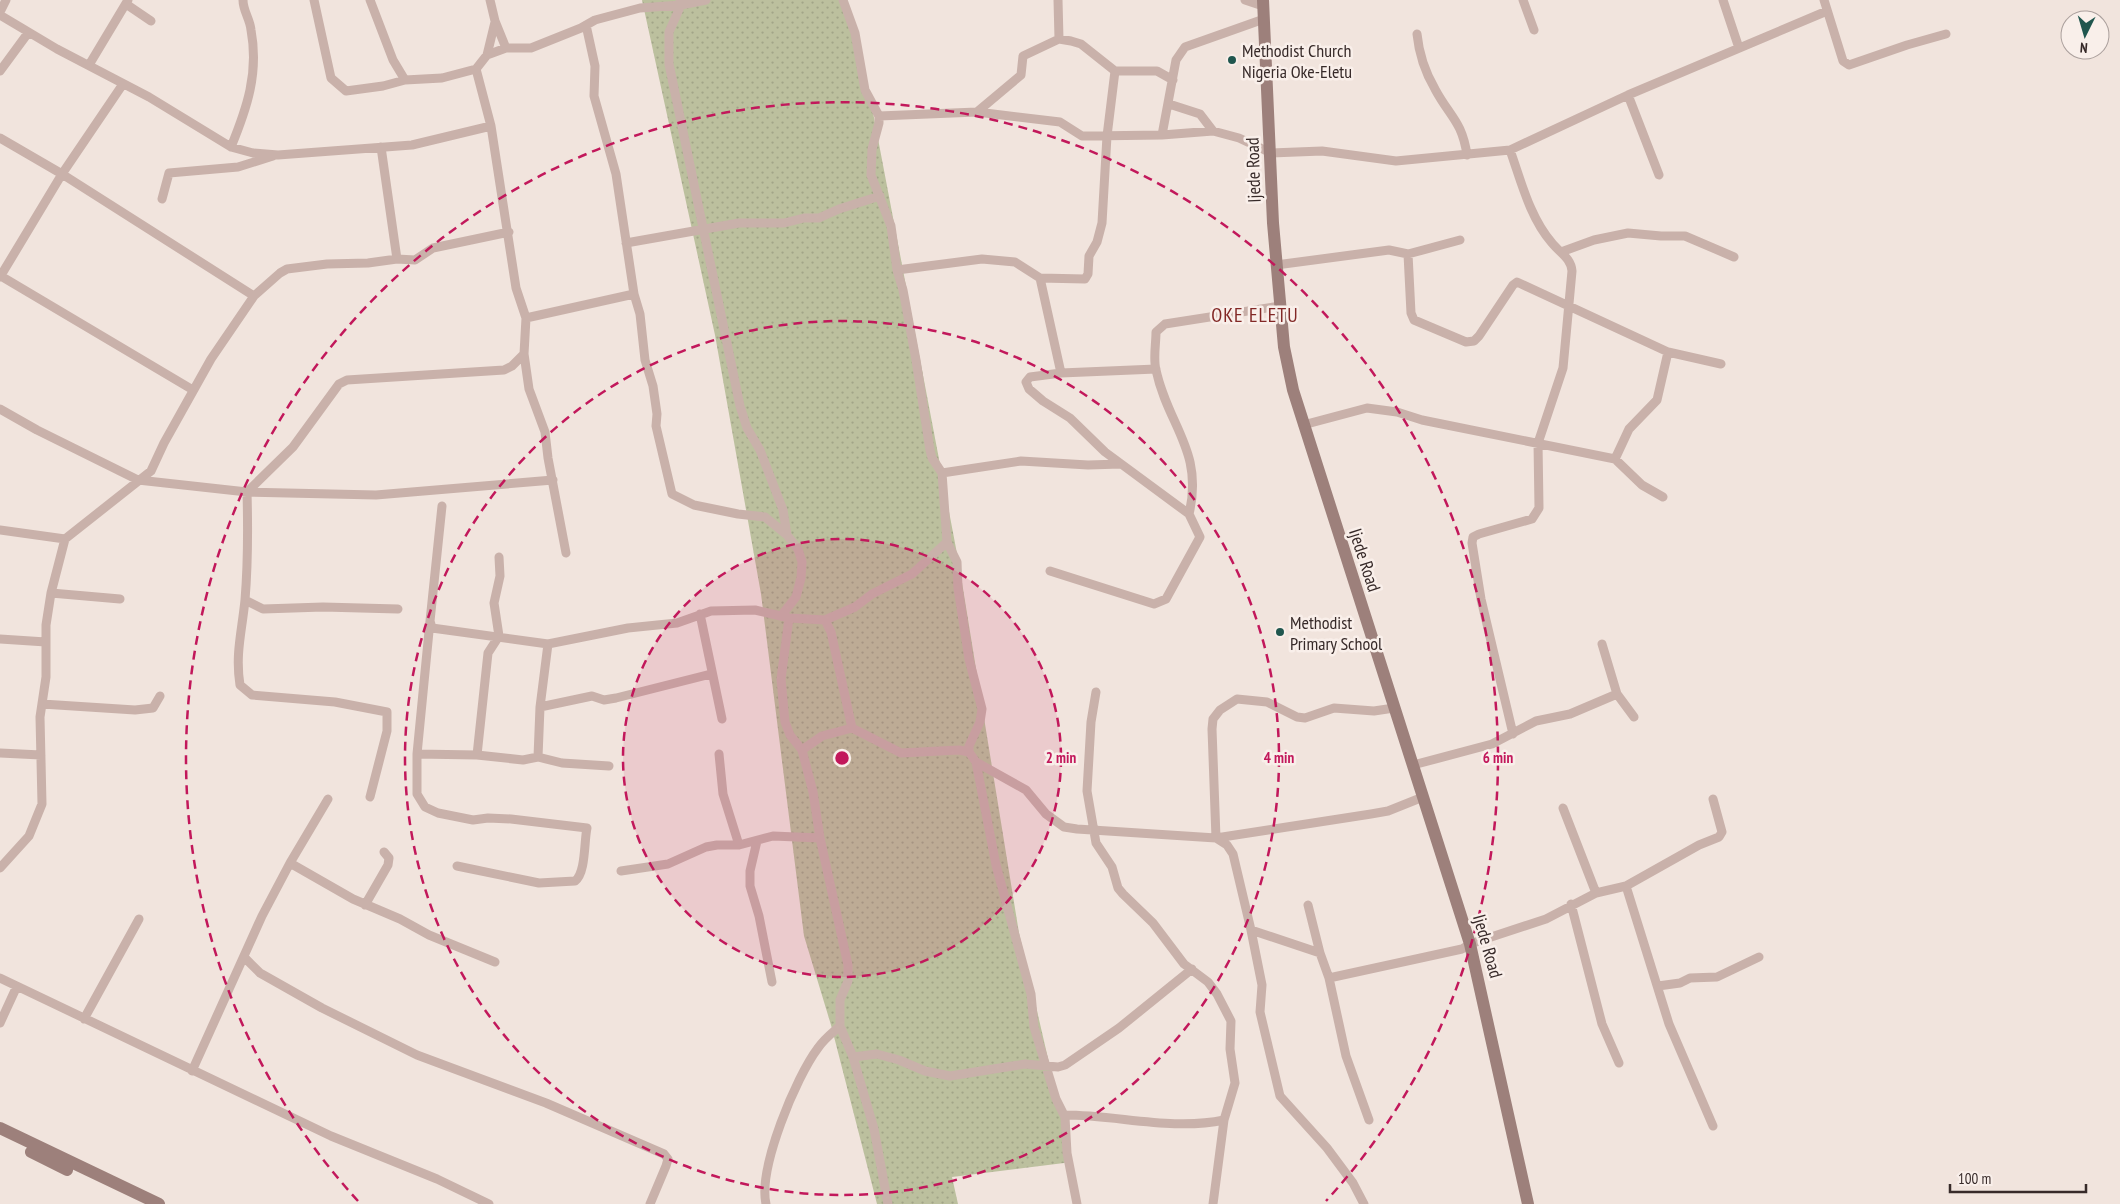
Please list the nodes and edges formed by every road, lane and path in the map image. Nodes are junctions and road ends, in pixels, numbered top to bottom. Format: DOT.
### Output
graph roads {
  1 [pos="6,0"];
  2 [pos="243,0"];
  3 [pos="314,0"];
  4 [pos="370,0"];
  5 [pos="490,0"];
  6 [pos="706,0"];
  7 [pos="843,0"];
  8 [pos="1058,0"];
  9 [pos="1245,0"];
  10 [pos="1523,0"];
  11 [pos="1723,0"];
  12 [pos="1824,0"];
  13 [pos="127,2"];
  14 [pos="680,3"];
  15 [pos="1263,3"];
  16 [pos="1827,11"];
  17 [pos="0,14"];
  18 [pos="1264,19"];
  19 [pos="495,21"];
  20 [pos="151,22"];
  21 [pos="586,26"];
  22 [pos="1534,30"];
  23 [pos="28,33"];
  24 [pos="1417,34"];
  25 [pos="1946,34"];
  26 [pos="1059,39"];
  27 [pos="506,48"];
  28 [pos="1739,48"];
  29 [pos="487,55"];
  30 [pos="89,65"];
  31 [pos="476,68"];
  32 [pos="0,71"];
  33 [pos="1115,71"];
  34 [pos="405,80"];
  35 [pos="1173,80"];
  36 [pos="123,84"];
  37 [pos="1628,95"];
  38 [pos="1169,104"];
  39 [pos="977,112"];
  40 [pos="879,116"];
  41 [pos="491,126"];
  42 [pos="1213,131"];
  43 [pos="1162,135"];
  44 [pos="1107,136"];
  45 [pos="0,138"];
  46 [pos="231,147"];
  47 [pos="380,147"];
  48 [pos="1510,150"];
  49 [pos="1271,153"];
  50 [pos="278,155"];
  51 [pos="1467,155"];
  52 [pos="62,174"];
  53 [pos="1659,175"];
  54 [pos="880,196"];
  55 [pos="162,199"];
  56 [pos="703,228"];
  57 [pos="509,232"];
  58 [pos="1460,240"];
  59 [pos="626,243"];
  60 [pos="1561,252"];
  61 [pos="1408,254"];
  62 [pos="1734,257"];
  63 [pos="397,258"];
  64 [pos="1276,265"];
  65 [pos="897,270"];
  66 [pos="0,277"];
  67 [pos="1040,278"];
  68 [pos="634,294"];
  69 [pos="254,296"];
  70 [pos="1280,306"];
  71 [pos="1569,308"];
  72 [pos="526,318"];
  73 [pos="1668,352"];
  74 [pos="524,354"];
  75 [pos="1721,364"];
  76 [pos="1156,370"];
  77 [pos="1061,373"];
  78 [pos="193,390"];
  79 [pos="0,409"];
  80 [pos="1303,425"];
  81 [pos="1538,443"];
  82 [pos="1615,459"];
  83 [pos="1121,464"];
  84 [pos="942,473"];
  85 [pos="138,480"];
  86 [pos="553,480"];
  87 [pos="247,492"];
  88 [pos="1663,497"];
  89 [pos="442,506"];
  90 [pos="1189,514"];
  91 [pos="0,530"];
  92 [pos="787,535"];
  93 [pos="64,539"];
  94 [pos="947,542"];
  95 [pos="566,553"];
  96 [pos="499,557"];
  97 [pos="1050,571"];
  98 [pos="51,593"];
  99 [pos="120,599"];
  100 [pos="245,600"];
  101 [pos="398,609"];
  102 [pos="700,614"];
  103 [pos="785,617"];
  104 [pos="825,620"];
  105 [pos="430,621"];
  106 [pos="499,636"];
  107 [pos="0,639"];
  108 [pos="46,642"];
  109 [pos="548,644"];
  110 [pos="1602,644"];
  111 [pos="711,674"];
  112 [pos="1096,692"];
  113 [pos="1617,694"];
  114 [pos="160,696"];
  115 [pos="42,704"];
  116 [pos="540,707"];
  117 [pos="1394,708"];
  118 [pos="1634,717"];
  119 [pos="722,719"];
  120 [pos="852,728"];
  121 [pos="1513,734"];
  122 [pos="969,749"];
  123 [pos="802,750"];
  124 [pos="0,754"];
  125 [pos="417,754"];
  126 [pos="719,754"];
  127 [pos="41,755"];
  128 [pos="477,755"];
  129 [pos="538,757"];
  130 [pos="976,762"];
  131 [pos="609,766"];
  132 [pos="1412,766"];
  133 [pos="370,798"];
  134 [pos="1423,798"];
  135 [pos="1713,798"];
  136 [pos="328,799"];
  137 [pos="1564,808"];
  138 [pos="1093,830"];
  139 [pos="820,838"];
  140 [pos="1216,838"];
  141 [pos="757,841"];
  142 [pos="739,845"];
  143 [pos="384,852"];
  144 [pos="290,863"];
  145 [pos="457,866"];
  146 [pos="0,868"];
  147 [pos="621,871"];
  148 [pos="1626,886"];
  149 [pos="1596,893"];
  150 [pos="365,904"];
  151 [pos="1571,904"];
  152 [pos="1308,906"];
  153 [pos="139,920"];
  154 [pos="1251,930"];
  155 [pos="1470,944"];
  156 [pos="1320,953"];
  157 [pos="244,957"];
  158 [pos="1759,957"];
  159 [pos="495,962"];
  160 [pos="1192,969"];
  161 [pos="0,978"];
  162 [pos="1329,978"];
  163 [pos="772,982"];
  164 [pos="17,986"];
  165 [pos="1658,986"];
  166 [pos="84,1019"];
  167 [pos="0,1022"];
  168 [pos="840,1026"];
  169 [pos="853,1057"];
  170 [pos="1619,1063"];
  171 [pos="1044,1066"];
  172 [pos="192,1072"];
  173 [pos="1065,1116"];
  174 [pos="1224,1120"];
  175 [pos="1369,1120"];
  176 [pos="1713,1126"];
  177 [pos="0,1128"];
  178 [pos="0,1136"];
  179 [pos="141,1204"];
  180 [pos="159,1204"];
  181 [pos="489,1204"];
  182 [pos="650,1204"];
  183 [pos="766,1204"];
  184 [pos="888,1204"];
  185 [pos="1077,1204"];
  186 [pos="1214,1204"];
  187 [pos="1364,1204"];
  188 [pos="1528,1204"];
  1 -- 17 [label="street"];
  2 -- 46 [label="street"];
  3 -- 34 [label="street"];
  4 -- 34 [label="street"];
  5 -- 19 [label="street"];
  6 -- 14 [label="street"];
  7 -- 40 [label="street"];
  8 -- 26 [label="street"];
  9 -- 15 [label="street"];
  10 -- 22 [label="street"];
  11 -- 28 [label="street"];
  12 -- 16 [label="street"];
  13 -- 20 [label="street"];
  13 -- 30 [label="street"];
  14 -- 21 [label="street"];
  14 -- 56 [label="street"];
  15 -- 18 [label="main road, Ijede Road"];
  16 -- 25 [label="street"];
  16 -- 28 [label="street"];
  17 -- 23 [label="street"];
  18 -- 35 [label="street"];
  18 -- 49 [label="main road, Ijede Road"];
  19 -- 27 [label="street"];
  19 -- 29 [label="street"];
  21 -- 27 [label="street"];
  21 -- 59 [label="street"];
  23 -- 30 [label="street"];
  23 -- 32 [label="street"];
  24 -- 51 [label="street"];
  26 -- 33 [label="street"];
  26 -- 39 [label="street"];
  27 -- 29 [label="street"];
  28 -- 37 [label="street"];
  29 -- 31 [label="street"];
  30 -- 36 [label="street"];
  31 -- 34 [label="street"];
  31 -- 41 [label="street"];
  33 -- 35 [label="street"];
  33 -- 44 [label="street"];
  35 -- 38 [label="street"];
  36 -- 46 [label="street"];
  36 -- 52 [label="street"];
  37 -- 48 [label="street"];
  37 -- 53 [label="street"];
  38 -- 42 [label="street"];
  38 -- 43 [label="street"];
  39 -- 40 [label="street"];
  39 -- 44 [label="street"];
  40 -- 54 [label="street"];
  41 -- 47 [label="street"];
  41 -- 57 [label="street"];
  42 -- 43 [label="street"];
  42 -- 49 [label="street"];
  43 -- 44 [label="street"];
  44 -- 67 [label="street"];
  45 -- 52 [label="street"];
  46 -- 50 [label="street"];
  47 -- 50 [label="street"];
  47 -- 63 [label="street"];
  48 -- 51 [label="street"];
  48 -- 60 [label="street"];
  49 -- 51 [label="street"];
  49 -- 64 [label="main road, Ijede Road"];
  50 -- 55 [label="street"];
  52 -- 66 [label="street"];
  52 -- 69 [label="street"];
  54 -- 56 [label="street"];
  54 -- 65 [label="street"];
  56 -- 59 [label="street"];
  56 -- 92 [label="street"];
  57 -- 63 [label="street"];
  57 -- 72 [label="street"];
  58 -- 61 [label="street"];
  59 -- 68 [label="street"];
  60 -- 62 [label="street"];
  60 -- 71 [label="street"];
  61 -- 64 [label="street"];
  61 -- 71 [label="street"];
  63 -- 69 [label="street"];
  64 -- 70 [label="main road, Ijede Road"];
  65 -- 67 [label="street"];
  65 -- 84 [label="street"];
  66 -- 78 [label="street"];
  67 -- 77 [label="street"];
  68 -- 72 [label="street"];
  68 -- 92 [label="street"];
  69 -- 78 [label="street"];
  70 -- 76 [label="street"];
  70 -- 80 [label="main road, Ijede Road"];
  71 -- 73 [label="street"];
  71 -- 81 [label="street"];
  72 -- 74 [label="street"];
  73 -- 75 [label="street"];
  73 -- 82 [label="street"];
  74 -- 86 [label="street"];
  74 -- 87 [label="street"];
  76 -- 77 [label="street"];
  76 -- 90 [label="street"];
  77 -- 83 [label="street"];
  78 -- 85 [label="street"];
  79 -- 85 [label="street"];
  80 -- 81 [label="street"];
  80 -- 117 [label="main road, Ijede Road"];
  81 -- 82 [label="street"];
  81 -- 121 [label="street"];
  82 -- 88 [label="street"];
  83 -- 84 [label="street"];
  83 -- 90 [label="street"];
  84 -- 94 [label="street"];
  85 -- 87 [label="street"];
  85 -- 93 [label="street"];
  86 -- 87 [label="street"];
  86 -- 95 [label="street"];
  87 -- 100 [label="street"];
  89 -- 105 [label="street"];
  90 -- 97 [label="street"];
  91 -- 93 [label="street"];
  92 -- 103 [label="street"];
  93 -- 98 [label="street"];
  94 -- 104 [label="street"];
  94 -- 122 [label="street"];
  96 -- 106 [label="street"];
  98 -- 99 [label="street"];
  98 -- 108 [label="street"];
  100 -- 101 [label="street"];
  100 -- 133 [label="street"];
  102 -- 103 [label="street"];
  102 -- 109 [label="street"];
  102 -- 111 [label="street"];
  103 -- 104 [label="street"];
  103 -- 123 [label="street"];
  104 -- 120 [label="street"];
  105 -- 106 [label="street"];
  105 -- 125 [label="street"];
  106 -- 109 [label="street"];
  106 -- 128 [label="street"];
  107 -- 108 [label="street"];
  108 -- 115 [label="street"];
  109 -- 116 [label="street"];
  110 -- 113 [label="street"];
  111 -- 116 [label="street"];
  111 -- 119 [label="street"];
  112 -- 138 [label="street"];
  113 -- 118 [label="street"];
  113 -- 121 [label="street"];
  114 -- 115 [label="street"];
  115 -- 127 [label="street"];
  116 -- 129 [label="street"];
  117 -- 132 [label="main road, Ijede Road"];
  117 -- 140 [label="street"];
  120 -- 122 [label="street"];
  120 -- 123 [label="street"];
  121 -- 132 [label="street"];
  122 -- 130 [label="street"];
  123 -- 139 [label="street"];
  124 -- 127 [label="street"];
  125 -- 128 [label="street"];
  125 -- 145 [label="street"];
  126 -- 142 [label="street"];
  127 -- 146 [label="street"];
  128 -- 129 [label="street"];
  129 -- 131 [label="street"];
  130 -- 138 [label="street"];
  130 -- 171 [label="street"];
  132 -- 134 [label="main road, Ijede Road"];
  134 -- 140 [label="street"];
  134 -- 155 [label="main road, Ijede Road"];
  135 -- 148 [label="street"];
  136 -- 144 [label="street"];
  137 -- 149 [label="street"];
  138 -- 140 [label="street"];
  138 -- 160 [label="street"];
  139 -- 141 [label="street"];
  139 -- 168 [label="street"];
  140 -- 154 [label="street"];
  141 -- 142 [label="street"];
  141 -- 163 [label="street"];
  142 -- 147 [label="street"];
  143 -- 150 [label="street"];
  144 -- 150 [label="street"];
  144 -- 157 [label="street"];
  148 -- 149 [label="street"];
  148 -- 165 [label="street"];
  149 -- 151 [label="street"];
  150 -- 159 [label="street"];
  151 -- 155 [label="street"];
  151 -- 170 [label="street"];
  152 -- 156 [label="street"];
  153 -- 166 [label="street"];
  154 -- 156 [label="street"];
  154 -- 187 [label="street"];
  155 -- 162 [label="street"];
  155 -- 188 [label="main road, Ijede Road"];
  156 -- 162 [label="street"];
  157 -- 172 [label="street"];
  157 -- 182 [label="street"];
  158 -- 165 [label="street"];
  160 -- 171 [label="street"];
  160 -- 174 [label="street"];
  161 -- 164 [label="street"];
  162 -- 175 [label="street"];
  164 -- 166 [label="street"];
  164 -- 167 [label="street"];
  165 -- 176 [label="street"];
  166 -- 172 [label="street"];
  168 -- 169 [label="street"];
  168 -- 183 [label="street"];
  169 -- 171 [label="street"];
  169 -- 184 [label="street"];
  171 -- 173 [label="street"];
  172 -- 181 [label="street"];
  173 -- 174 [label="street"];
  173 -- 185 [label="street"];
  174 -- 186 [label="street"];
  177 -- 180 [label="main road"];
  178 -- 179 [label="main road"];
}
